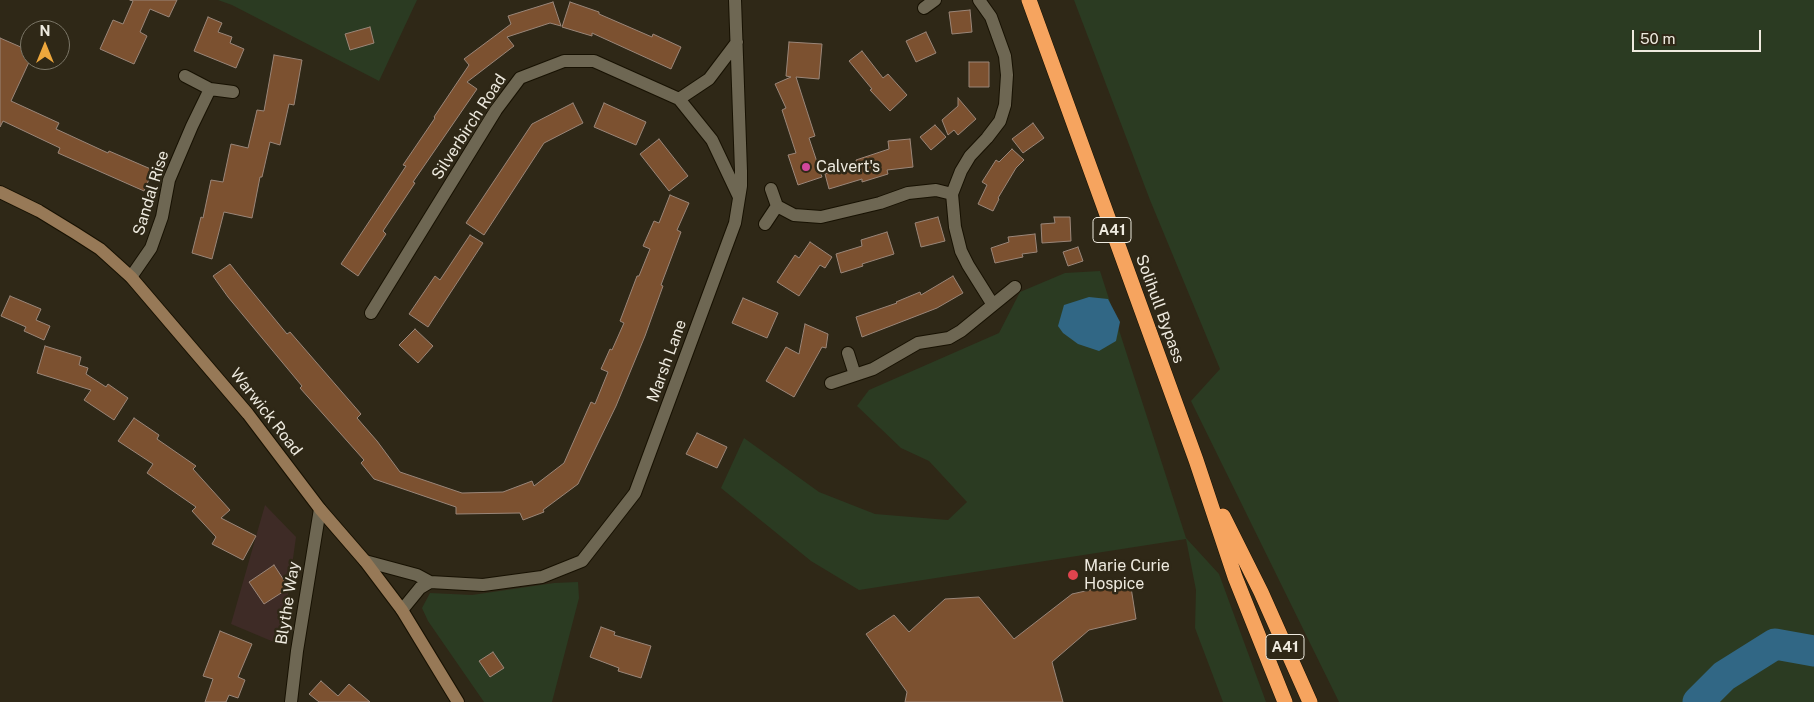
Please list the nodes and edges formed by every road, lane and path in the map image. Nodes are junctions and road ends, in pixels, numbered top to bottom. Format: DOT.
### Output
graph roads {
  1 [pos="735,0"];
  2 [pos="935,0"];
  3 [pos="979,0"];
  4 [pos="1029,0"];
  5 [pos="924,8"];
  6 [pos="737,42"];
  7 [pos="185,76"];
  8 [pos="210,90"];
  9 [pos="233,92"];
  10 [pos="679,100"];
  11 [pos="771,190"];
  12 [pos="0,192"];
  13 [pos="952,194"];
  14 [pos="739,197"];
  15 [pos="777,206"];
  16 [pos="766,224"];
  17 [pos="131,277"];
  18 [pos="1015,287"];
  19 [pos="993,305"];
  20 [pos="371,313"];
  21 [pos="848,353"];
  22 [pos="856,375"];
  23 [pos="831,383"];
  24 [pos="1196,460"];
  25 [pos="320,509"];
  26 [pos="365,561"];
  27 [pos="430,582"];
  28 [pos="402,610"];
  29 [pos="291,702"];
  30 [pos="458,702"];
  31 [pos="1285,702"];
  32 [pos="1310,702"];
  1 -- 6 [label="street, Marsh Lane"];
  2 -- 5 [label="street"];
  3 -- 13 [label="street"];
  4 -- 24 [label="highway, Solihull Bypass / A41"];
  6 -- 10 [label="street"];
  6 -- 14 [label="street, Marsh Lane"];
  7 -- 8 [label="street"];
  8 -- 9 [label="street"];
  8 -- 17 [label="street, Sandal Rise"];
  10 -- 14 [label="street, Silverbirch Road"];
  10 -- 20 [label="street, Silverbirch Road"];
  11 -- 15 [label="street"];
  12 -- 17 [label="main road, Warwick Road"];
  13 -- 15 [label="street"];
  13 -- 19 [label="street"];
  14 -- 27 [label="street, Marsh Lane"];
  15 -- 16 [label="street"];
  17 -- 25 [label="main road, Warwick Road"];
  18 -- 19 [label="street"];
  19 -- 22 [label="street"];
  21 -- 22 [label="street"];
  22 -- 23 [label="street"];
  24 -- 31 [label="highway, Solihull Bypass / A41"];
  24 -- 32 [label="highway, Solihull Bypass / A41"];
  25 -- 26 [label="main road, Warwick Road"];
  25 -- 29 [label="street, Blythe Way"];
  26 -- 27 [label="street, Marsh Lane"];
  26 -- 28 [label="main road, Warwick Road"];
  27 -- 28 [label="street"];
  28 -- 30 [label="main road, Warwick Road"];
}
